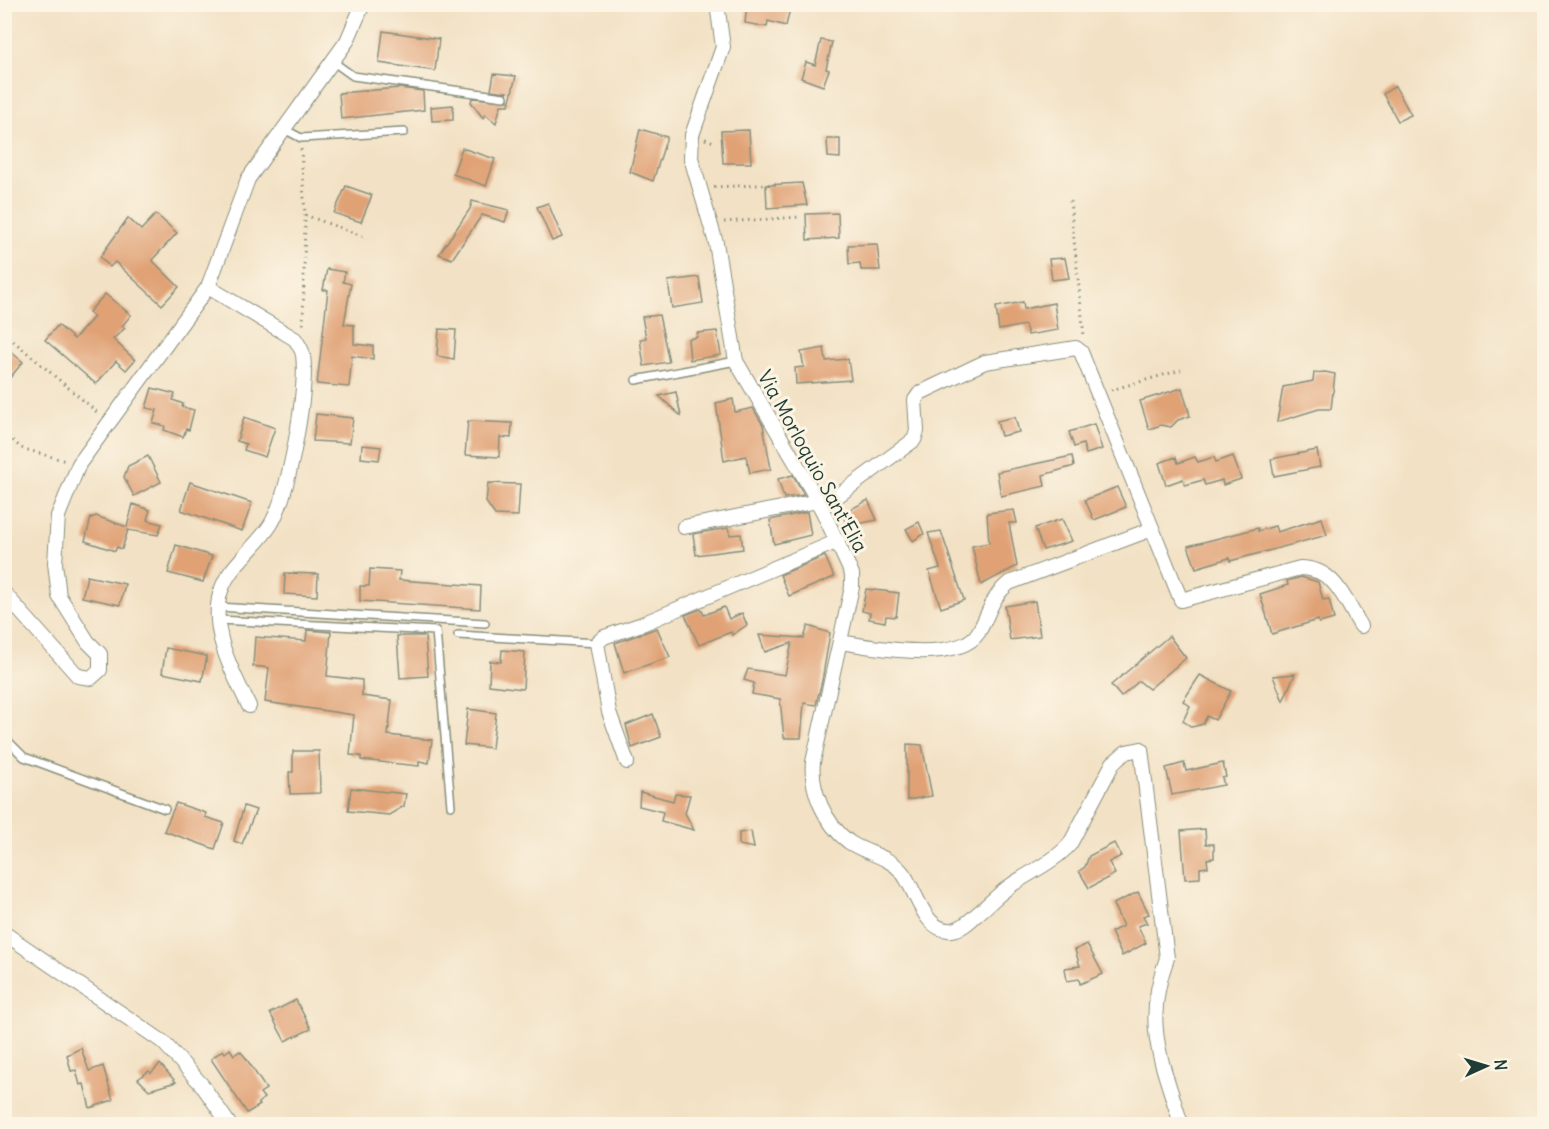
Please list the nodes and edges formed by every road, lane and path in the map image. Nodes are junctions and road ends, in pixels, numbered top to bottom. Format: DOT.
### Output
graph roads {
  1 [pos="363,4"];
  2 [pos="717,4"];
  3 [pos="332,61"];
  4 [pos="504,97"];
  5 [pos="284,129"];
  6 [pos="404,132"];
  7 [pos="301,138"];
  8 [pos="778,184"];
  9 [pos="700,188"];
  10 [pos="1070,201"];
  11 [pos="305,215"];
  12 [pos="800,217"];
  13 [pos="710,222"];
  14 [pos="365,237"];
  15 [pos="208,287"];
  16 [pos="4,333"];
  17 [pos="295,339"];
  18 [pos="1076,348"];
  19 [pos="736,362"];
  20 [pos="1181,370"];
  21 [pos="636,380"];
  22 [pos="1098,393"];
  23 [pos="108,422"];
  24 [pos="4,432"];
  25 [pos="79,464"];
  26 [pos="819,505"];
  27 [pos="684,527"];
  28 [pos="1152,529"];
  29 [pos="838,541"];
  30 [pos="4,593"];
  31 [pos="218,614"];
  32 [pos="485,623"];
  33 [pos="1361,626"];
  34 [pos="458,635"];
  35 [pos="840,642"];
  36 [pos="597,643"];
  37 [pos="249,706"];
  38 [pos="4,737"];
  39 [pos="627,762"];
  40 [pos="451,807"];
  41 [pos="165,809"];
  42 [pos="4,933"];
  43 [pos="229,1125"];
  44 [pos="1181,1125"];
  1 -- 3 [label="street"];
  2 -- 9 [label="street, Via Morloquio Sant'Elia"];
  3 -- 4 [label="lane"];
  3 -- 5 [label="street"];
  5 -- 7 [label="lane"];
  5 -- 15 [label="street"];
  6 -- 7 [label="lane"];
  7 -- 11 [label="path"];
  8 -- 9 [label="path"];
  9 -- 13 [label="street, Via Morloquio Sant'Elia"];
  10 -- 18 [label="path"];
  11 -- 14 [label="path"];
  11 -- 17 [label="path"];
  12 -- 13 [label="path"];
  13 -- 19 [label="street, Via Morloquio Sant'Elia"];
  15 -- 17 [label="street"];
  15 -- 23 [label="street"];
  16 -- 23 [label="path"];
  17 -- 31 [label="street"];
  18 -- 22 [label="street"];
  18 -- 26 [label="street"];
  19 -- 21 [label="lane"];
  19 -- 26 [label="street, Via Morloquio Sant'Elia"];
  20 -- 22 [label="path"];
  22 -- 28 [label="street"];
  23 -- 25 [label="street"];
  24 -- 25 [label="path"];
  25 -- 30 [label="street"];
  26 -- 27 [label="street"];
  26 -- 29 [label="street, Via Morloquio Sant'Elia"];
  28 -- 33 [label="street"];
  28 -- 35 [label="street"];
  29 -- 35 [label="street, Via Morloquio Sant'Elia"];
  29 -- 36 [label="street"];
  31 -- 32 [label="lane"];
  31 -- 37 [label="street"];
  31 -- 40 [label="lane"];
  34 -- 36 [label="lane"];
  35 -- 44 [label="street, Via Morloquio Sant'Elia"];
  36 -- 39 [label="street"];
  38 -- 41 [label="lane"];
  42 -- 43 [label="street"];
}
